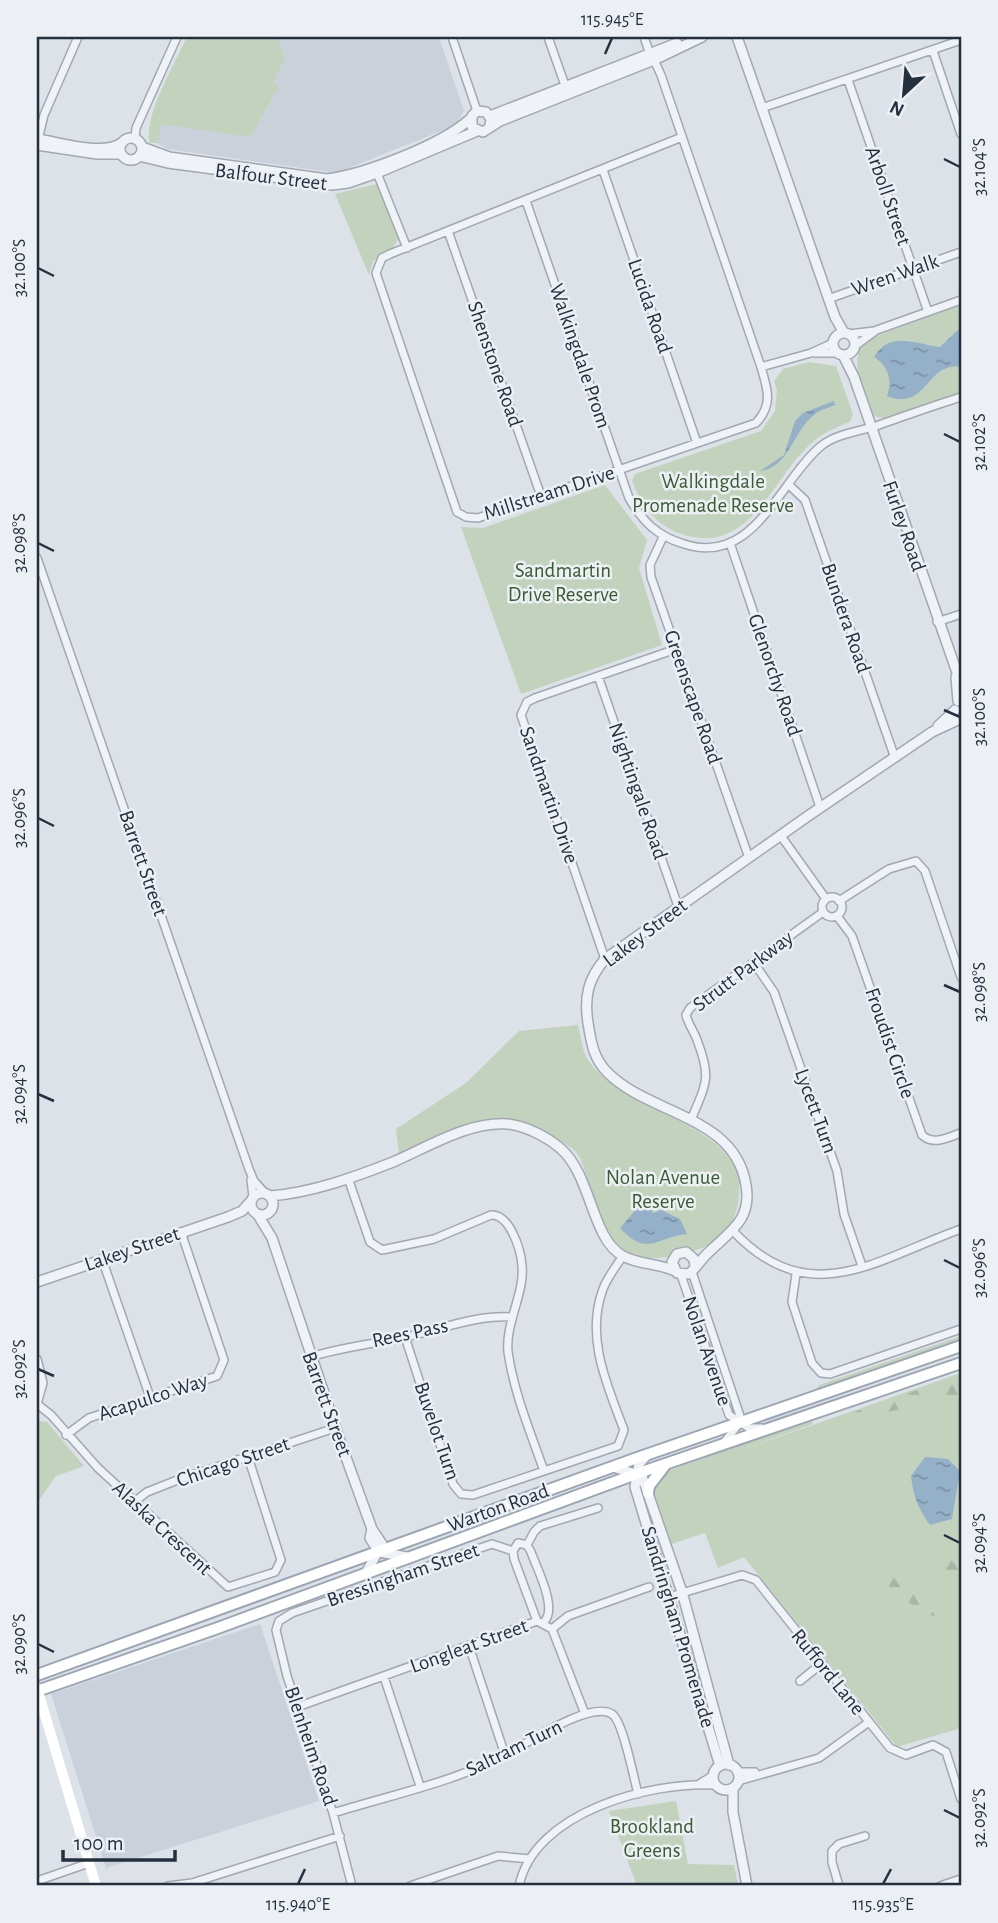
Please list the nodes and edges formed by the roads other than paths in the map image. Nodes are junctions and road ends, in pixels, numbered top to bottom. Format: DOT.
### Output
graph roads {
  1 [pos="78,37"];
  2 [pos="177,37"];
  3 [pos="452,37"];
  4 [pos="548,37"];
  5 [pos="644,37"];
  6 [pos="690,37"];
  7 [pos="702,37"];
  8 [pos="736,38"];
  9 [pos="961,40"];
  10 [pos="933,51"];
  11 [pos="652,57"];
  12 [pos="848,80"];
  13 [pos="567,91"];
  14 [pos="762,108"];
  15 [pos="477,111"];
  16 [pos="470,119"];
  17 [pos="490,121"];
  18 [pos="477,131"];
  19 [pos="961,134"];
  20 [pos="682,137"];
  21 [pos="135,138"];
  22 [pos="37,142"];
  23 [pos="123,142"];
  24 [pos="141,151"];
  25 [pos="121,154"];
  26 [pos="603,170"];
  27 [pos="377,173"];
  28 [pos="526,201"];
  29 [pos="448,231"];
  30 [pos="407,248"];
  31 [pos="961,252"];
  32 [pos="913,269"];
  33 [pos="828,299"];
  34 [pos="961,300"];
  35 [pos="928,312"];
  36 [pos="874,331"];
  37 [pos="840,337"];
  38 [pos="846,352"];
  39 [pos="811,353"];
  40 [pos="761,368"];
  41 [pos="959,397"];
  42 [pos="961,408"];
  43 [pos="870,428"];
  44 [pos="697,443"];
  45 [pos="618,470"];
  46 [pos="789,485"];
  47 [pos="541,496"];
  48 [pos="663,537"];
  49 [pos="730,543"];
  50 [pos="37,558"];
  51 [pos="961,614"];
  52 [pos="937,622"];
  53 [pos="676,649"];
  54 [pos="598,676"];
  55 [pos="959,680"];
  56 [pos="959,710"];
  57 [pos="895,758"];
  58 [pos="820,807"];
  59 [pos="781,836"];
  60 [pos="749,858"];
  61 [pos="826,899"];
  62 [pos="839,901"];
  63 [pos="678,906"];
  64 [pos="823,912"];
  65 [pos="837,916"];
  66 [pos="605,959"];
  67 [pos="754,963"];
  68 [pos="960,972"];
  69 [pos="691,1120"];
  70 [pos="961,1133"];
  71 [pos="249,1169"];
  72 [pos="348,1178"];
  73 [pos="268,1195"];
  74 [pos="289,1195"];
  75 [pos="252,1199"];
  76 [pos="271,1210"];
  77 [pos="257,1214"];
  78 [pos="228,1217"];
  79 [pos="961,1229"];
  80 [pos="181,1232"];
  81 [pos="734,1232"];
  82 [pos="272,1238"];
  83 [pos="712,1249"];
  84 [pos="689,1253"];
  85 [pos="623,1256"];
  86 [pos="675,1256"];
  87 [pos="102,1259"];
  88 [pos="656,1264"];
  89 [pos="862,1266"];
  90 [pos="693,1269"];
  91 [pos="678,1273"];
  92 [pos="796,1274"];
  93 [pos="37,1282"];
  94 [pos="512,1317"];
  95 [pos="961,1329"];
  96 [pos="405,1337"];
  97 [pos="961,1346"];
  98 [pos="310,1357"];
  99 [pos="37,1359"];
  100 [pos="961,1363"];
  101 [pos="150,1397"];
  102 [pos="37,1404"];
  103 [pos="738,1423"];
  104 [pos="773,1427"];
  105 [pos="335,1428"];
  106 [pos="66,1435"];
  107 [pos="720,1445"];
  108 [pos="647,1455"];
  109 [pos="248,1457"];
  110 [pos="666,1464"];
  111 [pos="611,1467"];
  112 [pos="544,1471"];
  113 [pos="636,1474"];
  114 [pos="648,1493"];
  115 [pos="134,1502"];
  116 [pos="598,1508"];
  117 [pos="527,1545"];
  118 [pos="513,1550"];
  119 [pos="379,1552"];
  120 [pos="411,1556"];
  121 [pos="366,1573"];
  122 [pos="649,1587"];
  123 [pos="682,1592"];
  124 [pos="669,1597"];
  125 [pos="292,1613"];
  126 [pos="540,1622"];
  127 [pos="552,1629"];
  128 [pos="469,1646"];
  129 [pos="821,1664"];
  130 [pos="37,1675"];
  131 [pos="384,1677"];
  132 [pos="800,1681"];
  133 [pos="37,1690"];
  134 [pos="37,1706"];
  135 [pos="298,1707"];
  136 [pos="584,1714"];
  137 [pos="869,1722"];
  138 [pos="50,1737"];
  139 [pos="505,1755"];
  140 [pos="724,1766"];
  141 [pos="727,1782"];
  142 [pos="420,1786"];
  143 [pos="638,1794"];
  144 [pos="961,1799"];
  145 [pos="333,1813"];
  146 [pos="340,1836"];
  147 [pos="865,1836"];
  148 [pos="530,1859"];
  149 [pos="89,1863"];
  150 [pos="961,1879"];
  151 [pos="37,1881"];
  152 [pos="191,1885"];
  153 [pos="96,1886"];
  154 [pos="168,1886"];
  155 [pos="352,1886"];
  156 [pos="410,1886"];
  157 [pos="519,1886"];
  158 [pos="747,1886"];
  159 [pos="839,1886"];
  160 [pos="940,1886"];
  1 -- 22 [label="street"];
  2 -- 21 [label="street"];
  3 -- 15 [label="street"];
  4 -- 13 [label="street"];
  5 -- 11 [label="street, Millstream Drive"];
  6 -- 11 [label="street, Balfour Street"];
  7 -- 11 [label="street, Balfour Street"];
  8 -- 14 [label="street, Furley Road"];
  9 -- 10 [label="street"];
  10 -- 12 [label="street"];
  10 -- 19 [label="street"];
  11 -- 13 [label="street, Balfour Street"];
  11 -- 20 [label="street, Millstream Drive"];
  12 -- 14 [label="street"];
  12 -- 32 [label="street, Arboll Street"];
  13 -- 17 [label="street, Balfour Street"];
  14 -- 33 [label="street, Furley Road"];
  15 -- 16 [label="street, Balfour Street"];
  15 -- 17 [label="street"];
  16 -- 18 [label="street"];
  16 -- 24 [label="street, Balfour Street"];
  17 -- 18 [label="street, Balfour Street"];
  18 -- 27 [label="street, Balfour Street"];
  20 -- 26 [label="street, Millstream Drive"];
  20 -- 40 [label="street, Millstream Drive"];
  21 -- 23 [label="street"];
  21 -- 24 [label="street"];
  22 -- 23 [label="street"];
  22 -- 25 [label="street, Balfour Street"];
  23 -- 25 [label="street"];
  24 -- 25 [label="street, Balfour Street"];
  24 -- 27 [label="street, Balfour Street"];
  26 -- 28 [label="street, Millstream Drive"];
  26 -- 44 [label="street, Lucida Road"];
  27 -- 30 [label="street"];
  28 -- 29 [label="street, Millstream Drive"];
  28 -- 45 [label="street, Walkingdale Prom"];
  29 -- 30 [label="street, Millstream Drive"];
  29 -- 47 [label="street, Shenstone Road"];
  30 -- 47 [label="street, Millstream Drive"];
  31 -- 32 [label="street, Wren Walk"];
  32 -- 33 [label="street, Wren Walk"];
  32 -- 35 [label="street, Arboll Street"];
  33 -- 37 [label="street, Furley Road"];
  34 -- 35 [label="street"];
  35 -- 36 [label="street"];
  36 -- 37 [label="street"];
  36 -- 38 [label="street"];
  37 -- 38 [label="street, Furley Road"];
  37 -- 38 [label="street, Furley Road"];
  37 -- 39 [label="street"];
  38 -- 39 [label="street"];
  38 -- 43 [label="street, Furley Road"];
  39 -- 40 [label="street"];
  40 -- 44 [label="street, Millstream Drive"];
  41 -- 42 [label="street"];
  41 -- 43 [label="street"];
  43 -- 46 [label="street"];
  43 -- 52 [label="street, Furley Road"];
  44 -- 45 [label="street, Millstream Drive"];
  45 -- 47 [label="street, Millstream Drive"];
  45 -- 48 [label="street, Walkingdale Prom"];
  46 -- 49 [label="street"];
  46 -- 57 [label="street, Bundera Road"];
  48 -- 49 [label="street, Walkingdale Prom"];
  48 -- 53 [label="street, Greenscape Road"];
  49 -- 58 [label="street, Glenorchy Road"];
  50 -- 71 [label="street, Barrett Street"];
  51 -- 52 [label="street"];
  52 -- 55 [label="street, Furley Road"];
  53 -- 54 [label="street, Sandmartin Drive"];
  53 -- 60 [label="street, Greenscape Road"];
  54 -- 63 [label="street, Nightingale Road"];
  54 -- 66 [label="street, Sandmartin Drive"];
  55 -- 56 [label="street, Furley Road"];
  56 -- 57 [label="street, Lakey Street"];
  57 -- 58 [label="street, Lakey Street"];
  58 -- 59 [label="street, Lakey Street"];
  59 -- 60 [label="street, Lakey Street"];
  59 -- 61 [label="street"];
  60 -- 63 [label="street, Lakey Street"];
  61 -- 62 [label="street"];
  61 -- 64 [label="street"];
  62 -- 65 [label="street"];
  62 -- 68 [label="street"];
  63 -- 66 [label="street, Lakey Street"];
  64 -- 65 [label="street"];
  64 -- 67 [label="street, Strutt Parkway"];
  65 -- 70 [label="street, Froudist Circle"];
  66 -- 69 [label="street, Lakey Street"];
  67 -- 69 [label="street, Strutt Parkway"];
  67 -- 89 [label="street, Lycett Turn"];
  69 -- 81 [label="street, Lakey Street"];
  71 -- 73 [label="street, Barrett Street"];
  71 -- 75 [label="street, Barrett Street"];
  72 -- 74 [label="street, Lakey Street"];
  72 -- 85 [label="street, Lakey Street"];
  72 -- 94 [label="street"];
  73 -- 74 [label="street, Lakey Street"];
  73 -- 75 [label="street, Lakey Street"];
  73 -- 76 [label="street"];
  74 -- 76 [label="street, Lakey Street"];
  75 -- 77 [label="street"];
  75 -- 78 [label="street, Lakey Street"];
  76 -- 77 [label="street, Lakey Street"];
  76 -- 82 [label="street, Barrett Street"];
  77 -- 78 [label="street, Lakey Street"];
  77 -- 82 [label="street, Barrett Street"];
  78 -- 80 [label="street, Lakey Street"];
  79 -- 89 [label="street"];
  80 -- 87 [label="street, Lakey Street"];
  80 -- 101 [label="street, Acapulco Way"];
  81 -- 83 [label="street"];
  81 -- 92 [label="street"];
  82 -- 98 [label="street, Barrett Street"];
  83 -- 84 [label="street"];
  83 -- 90 [label="street"];
  84 -- 86 [label="street"];
  84 -- 90 [label="street"];
  85 -- 88 [label="street"];
  85 -- 112 [label="street, Buvelot Turn"];
  86 -- 88 [label="street"];
  86 -- 91 [label="street"];
  87 -- 93 [label="street, Lakey Street"];
  87 -- 101 [label="street"];
  88 -- 91 [label="street"];
  89 -- 92 [label="street"];
  90 -- 91 [label="street"];
  90 -- 103 [label="street, Nolan Avenue"];
  91 -- 103 [label="street, Nolan Avenue"];
  92 -- 95 [label="street"];
  94 -- 96 [label="street, Rees Pass"];
  94 -- 112 [label="street"];
  96 -- 98 [label="street, Rees Pass"];
  96 -- 112 [label="street, Buvelot Turn"];
  97 -- 103 [label="main road, Warton Road"];
  98 -- 105 [label="street, Barrett Street"];
  99 -- 102 [label="street"];
  100 -- 104 [label="main road, Warton Road"];
  101 -- 106 [label="street, Acapulco Way"];
  102 -- 106 [label="street, Alaska Crescent"];
  103 -- 104 [label="street, Nolan Avenue"];
  103 -- 107 [label="street, Nolan Avenue"];
  103 -- 108 [label="main road, Warton Road"];
  104 -- 107 [label="main road, Warton Road"];
  105 -- 109 [label="street, Chicago Street"];
  105 -- 119 [label="street, Barrett Street"];
  106 -- 115 [label="street, Alaska Crescent"];
  107 -- 110 [label="main road, Warton Road"];
  108 -- 111 [label="main road, Warton Road"];
  108 -- 113 [label="street"];
  109 -- 115 [label="street, Chicago Street"];
  109 -- 115 [label="street, Alaska Crescent"];
  110 -- 113 [label="main road, Warton Road"];
  110 -- 114 [label="main road"];
  111 -- 113 [label="street"];
  111 -- 119 [label="main road, Warton Road"];
  113 -- 114 [label="street, Sandringham Promenade"];
  113 -- 120 [label="main road, Warton Road"];
  113 -- 124 [label="street, Sandringham Promenade"];
  114 -- 123 [label="street, Sandringham Promenade"];
  116 -- 117 [label="street"];
  117 -- 118 [label="street"];
  117 -- 126 [label="street"];
  118 -- 125 [label="street, Bressingham Street"];
  118 -- 126 [label="street"];
  119 -- 120 [label="street"];
  119 -- 121 [label="street"];
  119 -- 130 [label="main road, Warton Road"];
  120 -- 121 [label="main road, Warton Road"];
  121 -- 133 [label="main road, Warton Road"];
  122 -- 127 [label="street"];
  123 -- 124 [label="street, Rufford Lane"];
  123 -- 129 [label="street, Rufford Lane"];
  123 -- 140 [label="street, Sandringham Promenade"];
  124 -- 140 [label="street, Sandringham Promenade"];
  125 -- 135 [label="street, Blenheim Road"];
  126 -- 127 [label="street, Longleat Street"];
  126 -- 128 [label="street, Longleat Street"];
  127 -- 136 [label="street, Longleat Street"];
  128 -- 131 [label="street, Longleat Street"];
  128 -- 139 [label="street"];
  129 -- 132 [label="street"];
  129 -- 137 [label="street, Rufford Lane"];
  131 -- 135 [label="street, Longleat Street"];
  131 -- 142 [label="street"];
  133 -- 138 [label="main road"];
  134 -- 138 [label="main road"];
  135 -- 145 [label="street, Blenheim Road"];
  136 -- 139 [label="street, Saltram Turn"];
  136 -- 143 [label="street, Saltram Turn"];
  137 -- 141 [label="street"];
  137 -- 144 [label="street, Rufford Lane"];
  138 -- 149 [label="main road"];
  139 -- 142 [label="street, Saltram Turn"];
  140 -- 141 [label="street"];
  140 -- 141 [label="street"];
  141 -- 143 [label="street"];
  141 -- 158 [label="street"];
  142 -- 145 [label="street, Saltram Turn"];
  143 -- 148 [label="street"];
  145 -- 146 [label="street, Blenheim Road"];
  146 -- 152 [label="street"];
  146 -- 155 [label="street, Blenheim Road"];
  147 -- 159 [label="street"];
  148 -- 156 [label="street"];
  148 -- 157 [label="street"];
  149 -- 151 [label="street"];
  149 -- 153 [label="main road"];
  150 -- 160 [label="street"];
  152 -- 154 [label="street"];
}
